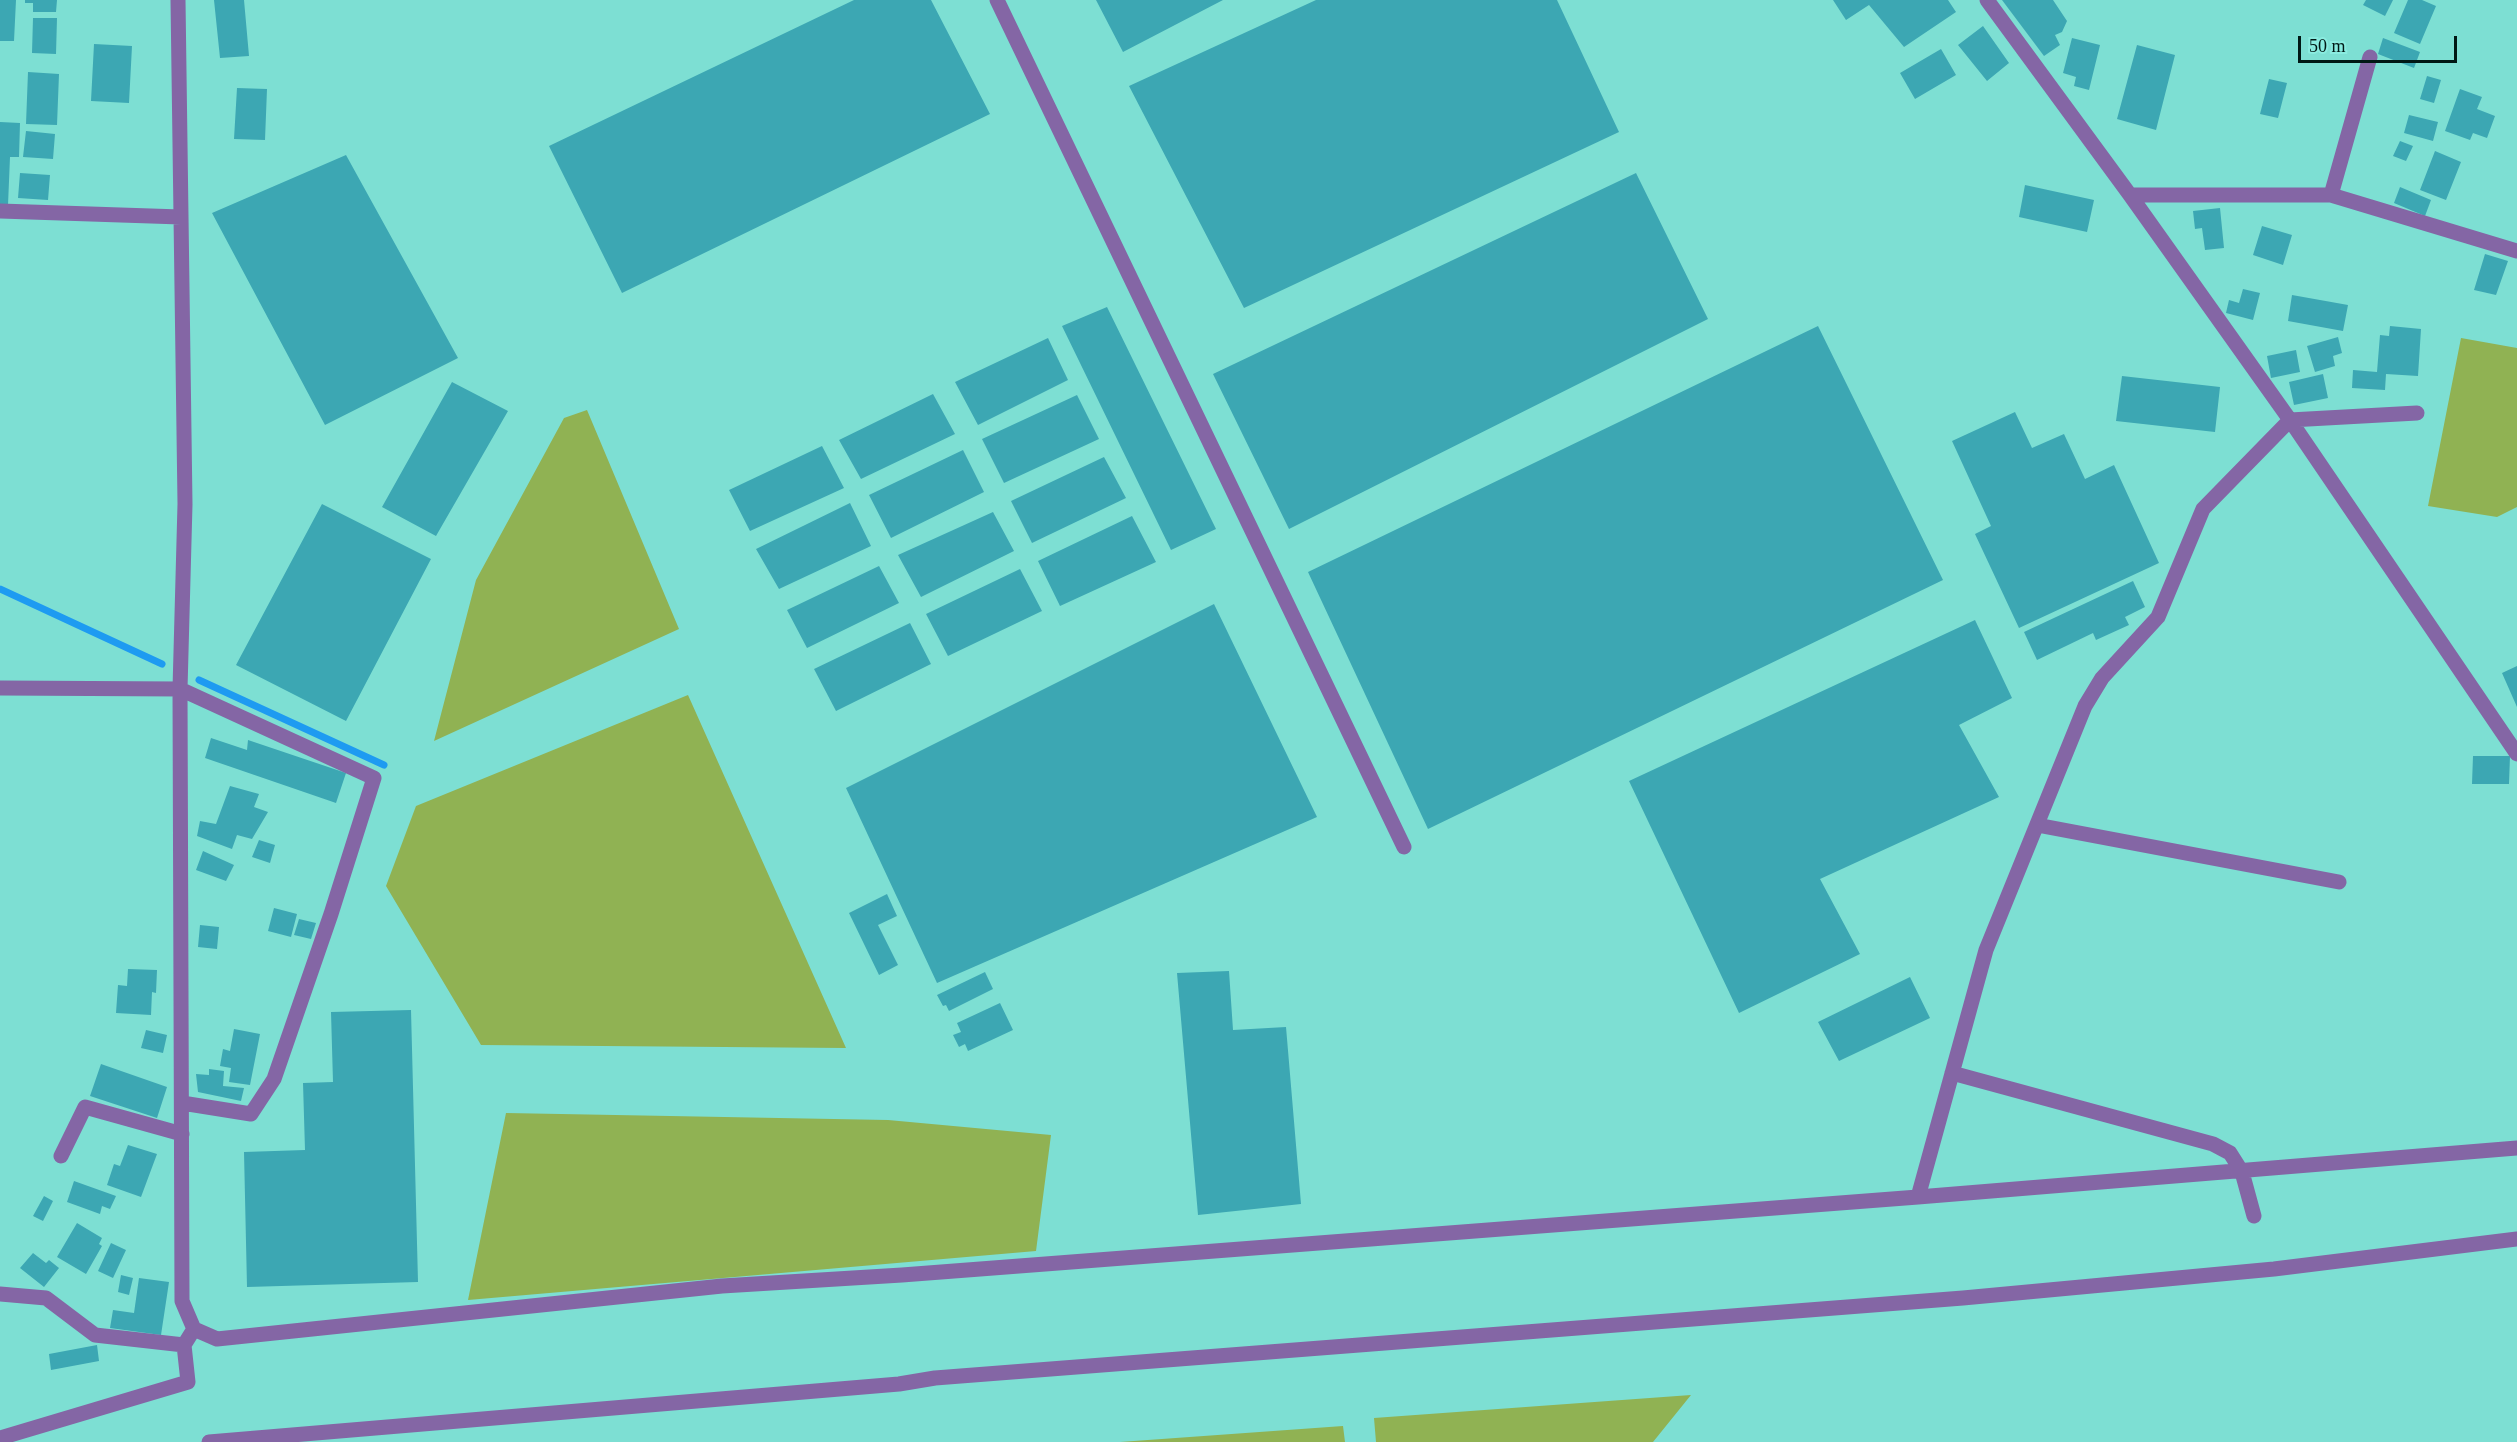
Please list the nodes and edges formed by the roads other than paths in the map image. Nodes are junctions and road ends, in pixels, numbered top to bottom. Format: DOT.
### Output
graph roads {
  1 [pos="178,0"];
  2 [pos="997,0"];
  3 [pos="1988,0"];
  4 [pos="2370,57"];
  5 [pos="2130,195"];
  6 [pos="2331,195"];
  7 [pos="0,211"];
  8 [pos="181,217"];
  9 [pos="2517,251"];
  10 [pos="2417,413"];
  11 [pos="2290,420"];
  12 [pos="0,688"];
  13 [pos="180,689"];
  14 [pos="2517,754"];
  15 [pos="2037,825"];
  16 [pos="1404,847"];
  17 [pos="2339,882"];
  18 [pos="1952,1073"];
  19 [pos="182,1103"];
  20 [pos="182,1134"];
  21 [pos="2517,1148"];
  22 [pos="61,1156"];
  23 [pos="2242,1172"];
  24 [pos="1918,1197"];
  25 [pos="2254,1216"];
  26 [pos="2517,1239"];
  27 [pos="0,1294"];
  28 [pos="194,1329"];
  29 [pos="184,1345"];
  30 [pos="0,1438"];
  31 [pos="209,1442"];
  1 -- 8 [label="street"];
  2 -- 16 [label="street"];
  3 -- 5 [label="street"];
  4 -- 6 [label="street"];
  5 -- 6 [label="street"];
  5 -- 11 [label="street"];
  6 -- 9 [label="street"];
  7 -- 8 [label="street"];
  8 -- 13 [label="street"];
  10 -- 11 [label="street"];
  11 -- 14 [label="street"];
  11 -- 15 [label="street"];
  12 -- 13 [label="street"];
  13 -- 19 [label="street"];
  13 -- 19 [label="street"];
  15 -- 17 [label="street"];
  15 -- 18 [label="street"];
  18 -- 23 [label="street"];
  18 -- 24 [label="street"];
  19 -- 20 [label="street"];
  20 -- 22 [label="street"];
  20 -- 28 [label="street"];
  21 -- 23 [label="street"];
  23 -- 24 [label="street"];
  23 -- 25 [label="street"];
  24 -- 28 [label="street"];
  26 -- 31 [label="street"];
  27 -- 29 [label="street"];
  28 -- 29 [label="street"];
  29 -- 30 [label="street"];
}
